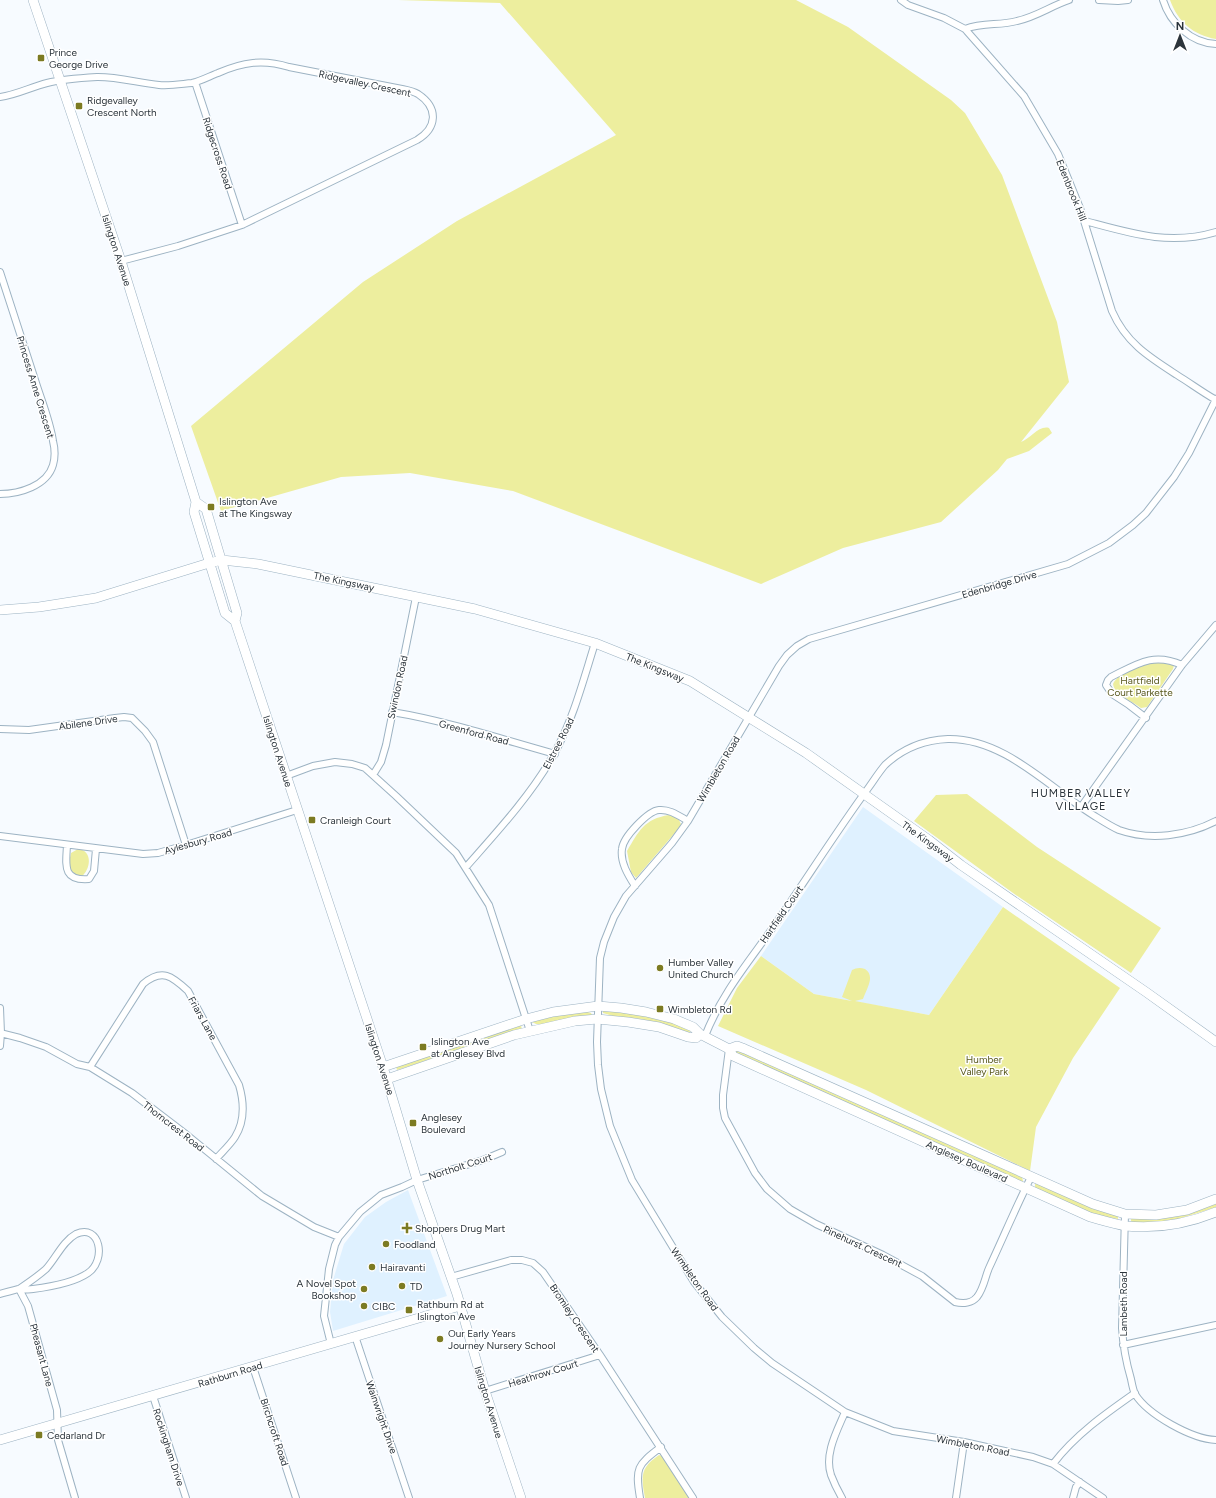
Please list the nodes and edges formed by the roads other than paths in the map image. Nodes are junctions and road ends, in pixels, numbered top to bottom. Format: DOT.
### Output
graph roads {
  1 [pos="33,0"];
  2 [pos="901,0"];
  3 [pos="1068,0"];
  4 [pos="1098,0"];
  5 [pos="1128,0"];
  6 [pos="1163,0"];
  7 [pos="1056,2"];
  8 [pos="966,29"];
  9 [pos="1216,44"];
  10 [pos="59,81"];
  11 [pos="195,82"];
  12 [pos="0,97"];
  13 [pos="1085,221"];
  14 [pos="242,225"];
  15 [pos="1216,232"];
  16 [pos="121,261"];
  17 [pos="0,272"];
  18 [pos="1216,400"];
  19 [pos="0,494"];
  20 [pos="196,502"];
  21 [pos="222,560"];
  22 [pos="209,563"];
  23 [pos="416,597"];
  24 [pos="0,610"];
  25 [pos="235,621"];
  26 [pos="1216,625"];
  27 [pos="595,643"];
  28 [pos="1182,665"];
  29 [pos="392,712"];
  30 [pos="748,717"];
  31 [pos="1146,718"];
  32 [pos="0,729"];
  33 [pos="554,754"];
  34 [pos="373,775"];
  35 [pos="286,776"];
  36 [pos="863,795"];
  37 [pos="1081,807"];
  38 [pos="297,810"];
  39 [pos="688,821"];
  40 [pos="1216,821"];
  41 [pos="0,836"];
  42 [pos="67,845"];
  43 [pos="186,845"];
  44 [pos="96,848"];
  45 [pos="466,867"];
  46 [pos="635,886"];
  47 [pos="598,1006"];
  48 [pos="0,1008"];
  49 [pos="526,1019"];
  50 [pos="597,1019"];
  51 [pos="530,1031"];
  52 [pos="1,1033"];
  53 [pos="702,1035"];
  54 [pos="1216,1042"];
  55 [pos="0,1046"];
  56 [pos="729,1049"];
  57 [pos="90,1067"];
  58 [pos="383,1067"];
  59 [pos="387,1079"];
  60 [pos="502,1152"];
  61 [pos="216,1159"];
  62 [pos="1031,1177"];
  63 [pos="418,1180"];
  64 [pos="1026,1187"];
  65 [pos="1216,1199"];
  66 [pos="1216,1212"];
  67 [pos="1125,1214"];
  68 [pos="1124,1226"];
  69 [pos="339,1237"];
  70 [pos="451,1278"];
  71 [pos="19,1289"];
  72 [pos="0,1294"];
  73 [pos="460,1306"];
  74 [pos="1216,1325"];
  75 [pos="355,1336"];
  76 [pos="331,1344"];
  77 [pos="1123,1345"];
  78 [pos="600,1355"];
  79 [pos="253,1367"];
  80 [pos="485,1391"];
  81 [pos="1135,1393"];
  82 [pos="153,1396"];
  83 [pos="845,1412"];
  84 [pos="58,1424"];
  85 [pos="0,1440"];
  86 [pos="1216,1440"];
  87 [pos="964,1442"];
  88 [pos="661,1446"];
  89 [pos="1053,1464"];
  90 [pos="1080,1482"];
  91 [pos="75,1498"];
  92 [pos="186,1498"];
  93 [pos="296,1498"];
  94 [pos="409,1498"];
  95 [pos="521,1498"];
  96 [pos="640,1498"];
  97 [pos="693,1498"];
  98 [pos="842,1498"];
  99 [pos="956,1498"];
  100 [pos="1073,1498"];
  101 [pos="1103,1498"];
  1 -- 10 [label="street, Islington Avenue"];
  2 -- 8 [label="street, Edenbrook Hill"];
  3 -- 7 [label="street"];
  4 -- 5 [label="street"];
  6 -- 9 [label="street"];
  7 -- 8 [label="street"];
  8 -- 13 [label="street, Edenbrook Hill"];
  10 -- 11 [label="street, Ridgevalley Crescent"];
  10 -- 12 [label="street"];
  10 -- 16 [label="street, Islington Avenue"];
  11 -- 14 [label="street, Ridgecross Road"];
  11 -- 14 [label="street, Ridgevalley Crescent"];
  13 -- 15 [label="street"];
  13 -- 18 [label="street, Edenbrook Hill"];
  14 -- 16 [label="street, Ridgevalley Crescent"];
  16 -- 20 [label="street, Islington Avenue"];
  17 -- 19 [label="street, Princess Anne Crescent"];
  18 -- 30 [label="street, Edenbridge Drive"];
  20 -- 21 [label="street, Islington Avenue"];
  20 -- 22 [label="street, Islington Avenue"];
  21 -- 22 [label="street, The Kingsway"];
  21 -- 23 [label="street, The Kingsway"];
  21 -- 25 [label="street, Islington Avenue"];
  22 -- 24 [label="street, The Kingsway"];
  22 -- 25 [label="street, Islington Avenue"];
  23 -- 27 [label="street, The Kingsway"];
  23 -- 29 [label="street, Swindon Road"];
  25 -- 35 [label="street, Islington Avenue"];
  26 -- 28 [label="street"];
  27 -- 30 [label="street, The Kingsway"];
  27 -- 33 [label="street, Elstree Road"];
  28 -- 31 [label="street"];
  28 -- 31 [label="street"];
  29 -- 33 [label="street, Greenford Road"];
  29 -- 34 [label="street, Swindon Road"];
  30 -- 36 [label="street, The Kingsway"];
  30 -- 39 [label="street, Wimbleton Road"];
  31 -- 37 [label="street"];
  32 -- 43 [label="street, Abilene Drive"];
  33 -- 45 [label="street, Elstree Road"];
  34 -- 35 [label="street"];
  34 -- 45 [label="street"];
  35 -- 38 [label="street, Islington Avenue"];
  36 -- 37 [label="street, Hartfield Court"];
  36 -- 53 [label="street, Hartfield Court"];
  36 -- 54 [label="street, The Kingsway"];
  37 -- 40 [label="street, Hartfield Court"];
  38 -- 43 [label="street, Aylesbury Road"];
  38 -- 58 [label="street, Islington Avenue"];
  39 -- 46 [label="street, Wimbleton Road"];
  39 -- 46 [label="street"];
  41 -- 42 [label="street, Aylesbury Road"];
  42 -- 44 [label="street, Aylesbury Road"];
  42 -- 44 [label="street"];
  43 -- 44 [label="street, Aylesbury Road"];
  45 -- 49 [label="street"];
  46 -- 47 [label="street, Wimbleton Road"];
  47 -- 49 [label="street, Anglesey Boulevard"];
  47 -- 50 [label="street, Wimbleton Road"];
  47 -- 53 [label="street, Anglesey Boulevard"];
  48 -- 52 [label="street"];
  49 -- 51 [label="street"];
  49 -- 58 [label="street, Anglesey Boulevard"];
  50 -- 51 [label="street"];
  50 -- 53 [label="street"];
  50 -- 83 [label="street, Wimbleton Road"];
  51 -- 59 [label="street"];
  52 -- 55 [label="street"];
  52 -- 57 [label="street, Thorncrest Road"];
  53 -- 56 [label="street, Anglesey Boulevard"];
  56 -- 62 [label="street, Anglesey Boulevard"];
  56 -- 64 [label="street, Anglesey Boulevard"];
  56 -- 64 [label="street, Pinehurst Crescent"];
  57 -- 61 [label="street, Thorncrest Road"];
  57 -- 61 [label="street, Friars Lane"];
  58 -- 59 [label="street, Islington Avenue"];
  59 -- 63 [label="street, Islington Avenue"];
  60 -- 63 [label="street, Northolt Court"];
  61 -- 69 [label="street, Thorncrest Road"];
  62 -- 64 [label="street, Pinehurst Crescent"];
  62 -- 67 [label="street, Anglesey Boulevard"];
  63 -- 69 [label="street"];
  63 -- 70 [label="street, Islington Avenue"];
  64 -- 68 [label="street, Anglesey Boulevard"];
  65 -- 67 [label="street, Anglesey Boulevard"];
  66 -- 68 [label="street, Anglesey Boulevard"];
  67 -- 68 [label="street, Lambeth Road"];
  68 -- 77 [label="street, Lambeth Road"];
  69 -- 76 [label="street"];
  70 -- 73 [label="street, Islington Avenue"];
  70 -- 78 [label="street, Bromley Crescent"];
  71 -- 71 [label="street"];
  71 -- 72 [label="street"];
  71 -- 84 [label="street, Pheasant Lane"];
  73 -- 75 [label="street, Rathburn Road"];
  73 -- 80 [label="street, Islington Avenue"];
  74 -- 77 [label="street"];
  75 -- 76 [label="street, Rathburn Road"];
  75 -- 94 [label="street, Wainwright Drive"];
  76 -- 79 [label="street, Rathburn Road"];
  77 -- 81 [label="street, Lambeth Road"];
  78 -- 80 [label="street, Heathrow Court"];
  78 -- 88 [label="street, Bromley Crescent"];
  79 -- 82 [label="street, Rathburn Road"];
  79 -- 93 [label="street, Birchcroft Road"];
  80 -- 95 [label="street, Islington Avenue"];
  81 -- 86 [label="street, Lambeth Road"];
  81 -- 89 [label="street"];
  82 -- 84 [label="street, Rathburn Road"];
  82 -- 92 [label="street, Rockingham Drive"];
  83 -- 87 [label="street, Wimbleton Road"];
  83 -- 98 [label="street"];
  84 -- 85 [label="street, Rathburn Road"];
  84 -- 91 [label="street, Pheasant Lane"];
  87 -- 89 [label="street, Wimbleton Road"];
  87 -- 99 [label="street"];
  88 -- 96 [label="street"];
  88 -- 97 [label="street, Bromley Crescent"];
  89 -- 90 [label="street, Wimbleton Road"];
  90 -- 100 [label="street"];
  90 -- 101 [label="street, Wimbleton Road"];
}
